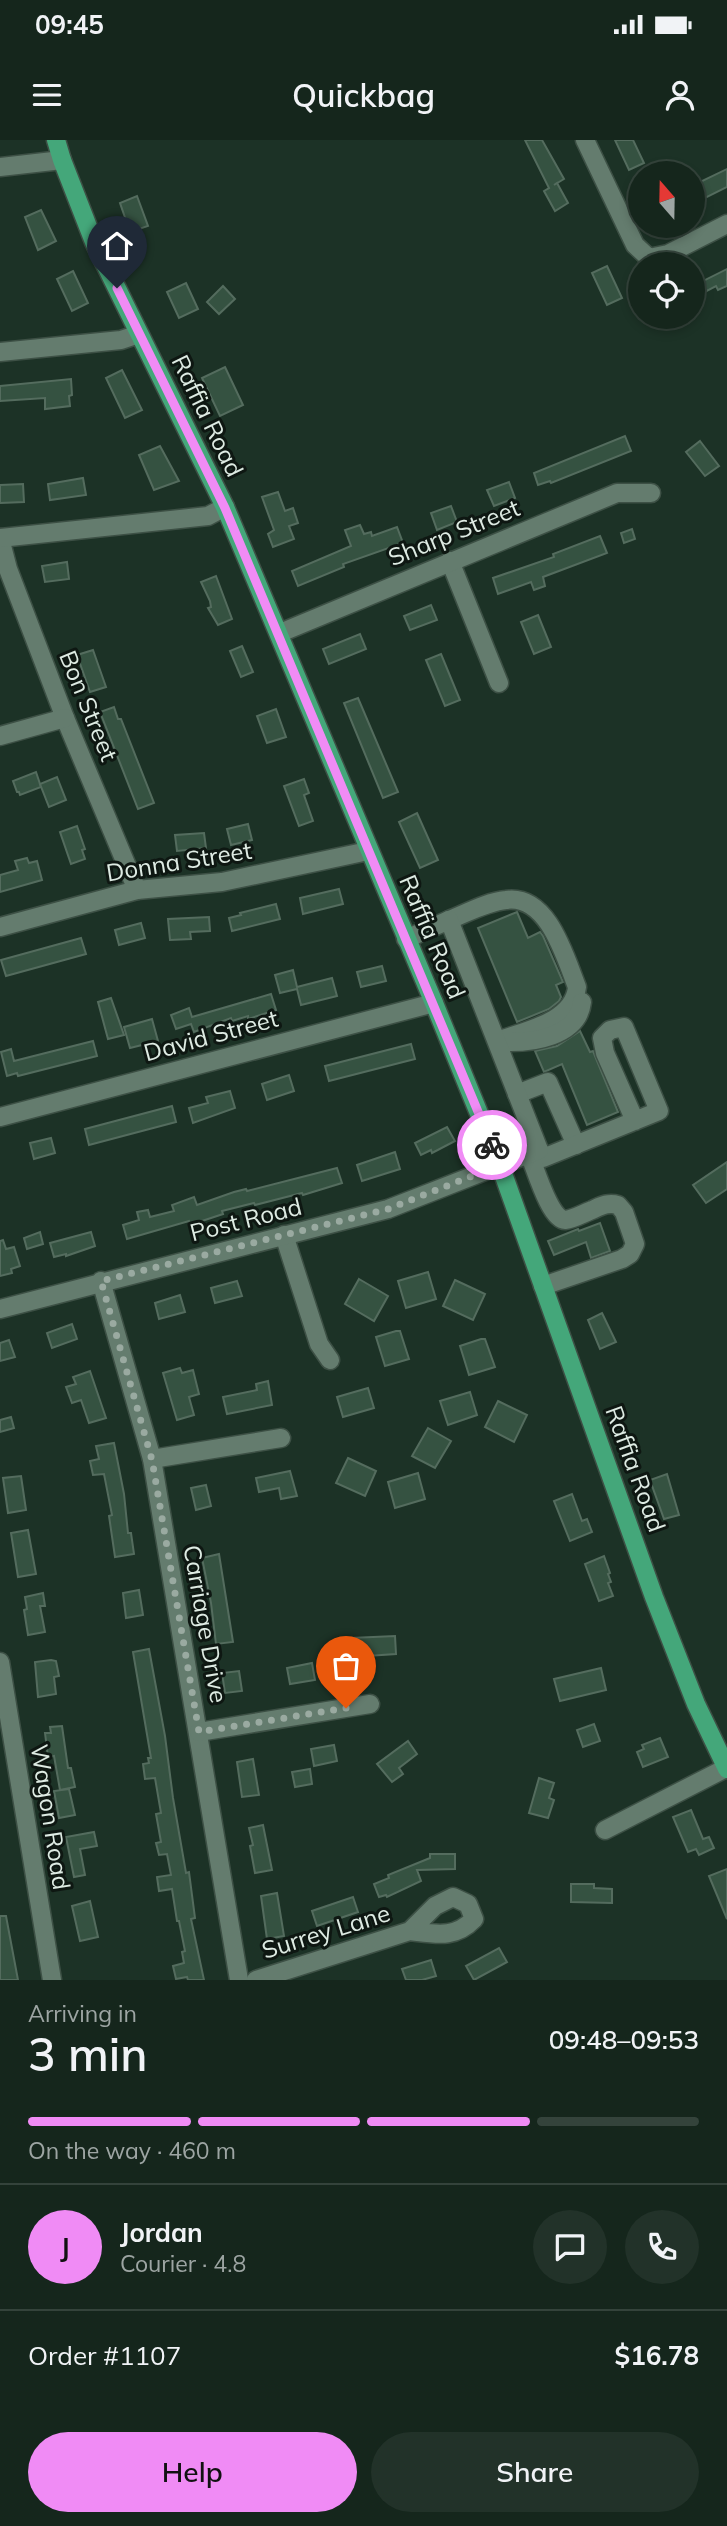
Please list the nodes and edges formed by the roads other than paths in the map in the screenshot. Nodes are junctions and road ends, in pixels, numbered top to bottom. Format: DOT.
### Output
graph roads {
  1 [pos="56,140"];
  2 [pos="585,140"];
  3 [pos="62,160"];
  4 [pos="0,167"];
  5 [pos="727,224"];
  6 [pos="139,334"];
  7 [pos="0,352"];
  8 [pos="651,493"];
  9 [pos="225,508"];
  10 [pos="0,538"];
  11 [pos="450,561"];
  12 [pos="280,633"];
  13 [pos="499,683"];
  14 [pos="65,718"];
  15 [pos="0,736"];
  16 [pos="368,851"];
  17 [pos="137,890"];
  18 [pos="449,920"];
  19 [pos="0,927"];
  20 [pos="406,939"];
  21 [pos="434,1003"];
  22 [pos="497,1041"];
  23 [pos="517,1094"];
  24 [pos="0,1117"];
  25 [pos="635,1121"];
  26 [pos="576,1145"];
  27 [pos="534,1152"];
  28 [pos="500,1165"];
  29 [pos="284,1236"];
  30 [pos="101,1281"];
  31 [pos="543,1286"];
  32 [pos="0,1309"];
  33 [pos="330,1360"];
  34 [pos="281,1438"];
  35 [pos="152,1460"];
  36 [pos="0,1661"];
  37 [pos="370,1704"];
  38 [pos="199,1732"];
  39 [pos="725,1761"];
  40 [pos="605,1830"];
  41 [pos="410,1931"];
  42 [pos="52,1980"];
  43 [pos="239,1980"];
  44 [pos="256,1980"];
  1 -- 3 [label="main road, Raffia Road"];
  2 -- 5 [label="street"];
  3 -- 4 [label="street"];
  3 -- 6 [label="main road, Raffia Road"];
  6 -- 7 [label="street"];
  6 -- 9 [label="main road, Raffia Road"];
  8 -- 11 [label="street, Sharp Street"];
  9 -- 10 [label="street"];
  9 -- 12 [label="main road, Raffia Road"];
  10 -- 14 [label="street, Bon Street"];
  11 -- 12 [label="street, Sharp Street"];
  11 -- 13 [label="street"];
  12 -- 16 [label="main road, Raffia Road"];
  14 -- 15 [label="street"];
  14 -- 17 [label="street, Bon Street"];
  16 -- 17 [label="street, Donna Street"];
  16 -- 20 [label="main road, Raffia Road"];
  17 -- 19 [label="street, Donna Street"];
  18 -- 20 [label="street"];
  18 -- 22 [label="street"];
  18 -- 22 [label="street"];
  20 -- 21 [label="main road, Raffia Road"];
  21 -- 24 [label="street, David Street"];
  21 -- 28 [label="main road, Raffia Road"];
  22 -- 23 [label="street"];
  23 -- 26 [label="street"];
  23 -- 27 [label="street"];
  25 -- 25 [label="street"];
  25 -- 26 [label="street"];
  26 -- 27 [label="street, Post Road"];
  27 -- 28 [label="street, Post Road"];
  27 -- 31 [label="street"];
  28 -- 29 [label="street, Post Road"];
  28 -- 31 [label="main road, Raffia Road"];
  29 -- 30 [label="street, Post Road"];
  29 -- 33 [label="street"];
  30 -- 32 [label="street, Post Road"];
  30 -- 35 [label="street, Carriage Drive"];
  31 -- 39 [label="main road, Raffia Road"];
  34 -- 35 [label="street"];
  35 -- 38 [label="street, Carriage Drive"];
  36 -- 42 [label="street, Wagon Road"];
  37 -- 38 [label="street"];
  38 -- 43 [label="street, Carriage Drive"];
  39 -- 40 [label="street"];
  41 -- 44 [label="street, Surrey Lane"];
}
